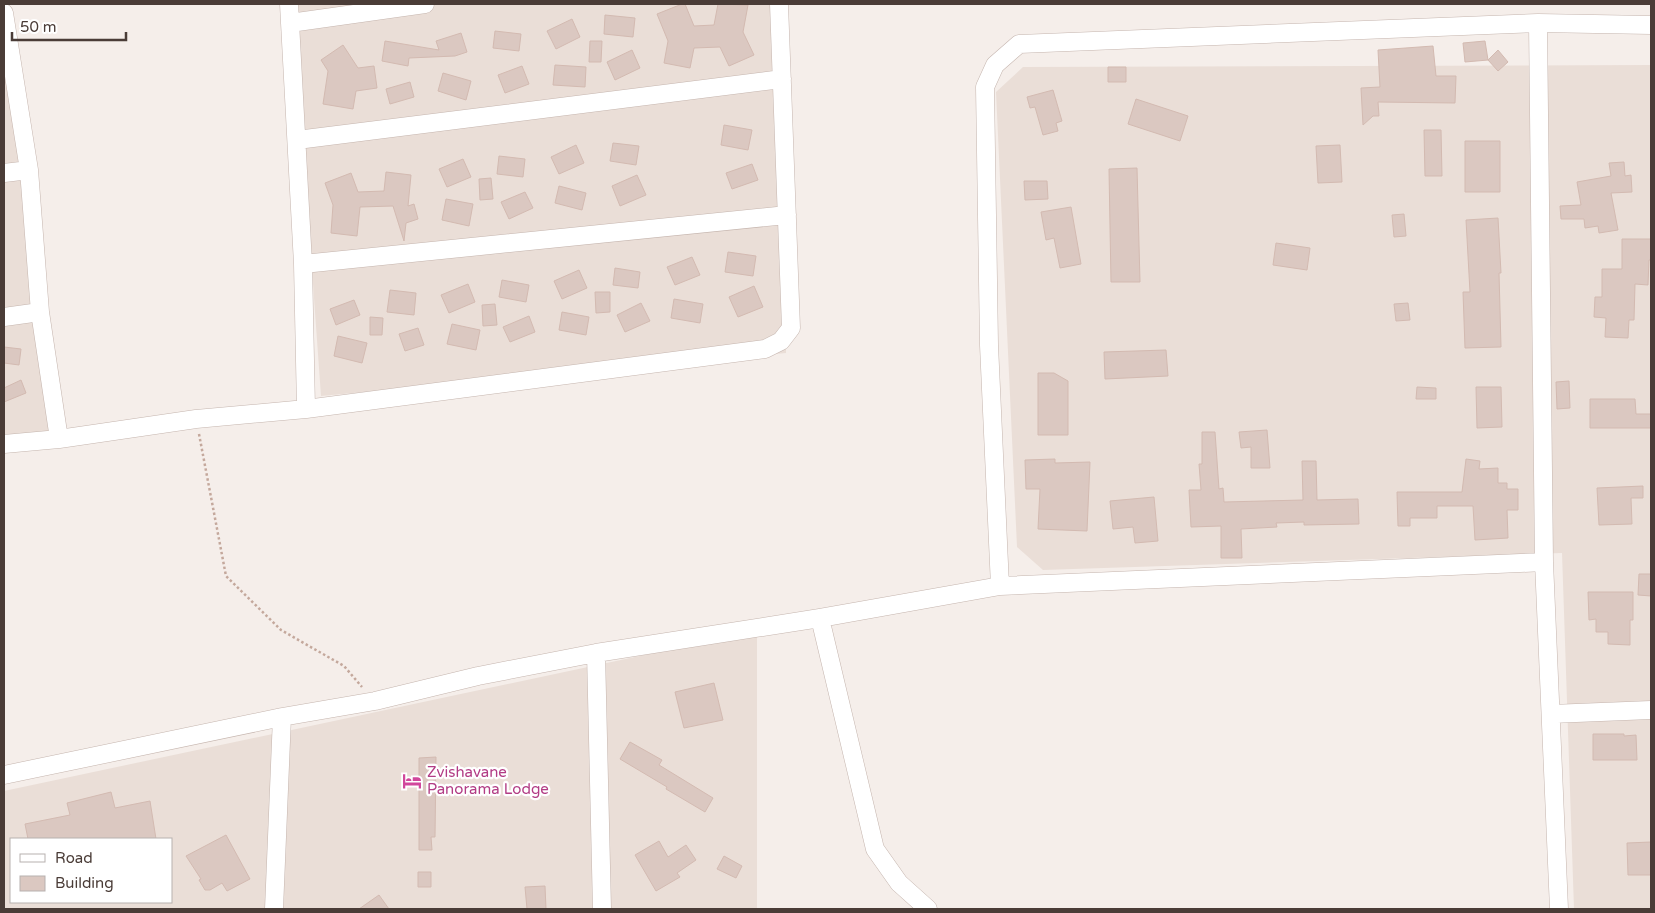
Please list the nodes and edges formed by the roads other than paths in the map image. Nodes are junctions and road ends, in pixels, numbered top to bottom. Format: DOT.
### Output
graph roads {
  1 [pos="289,4"];
  2 [pos="426,4"];
  3 [pos="779,4"];
  4 [pos="4,13"];
  5 [pos="290,23"];
  6 [pos="1538,23"];
  7 [pos="1651,25"];
  8 [pos="7,54"];
  9 [pos="782,79"];
  10 [pos="296,140"];
  11 [pos="29,170"];
  12 [pos="4,173"];
  13 [pos="787,214"];
  14 [pos="303,264"];
  15 [pos="40,312"];
  16 [pos="4,317"];
  17 [pos="306,409"];
  18 [pos="59,440"];
  19 [pos="4,444"];
  20 [pos="1544,562"];
  21 [pos="1000,586"];
  22 [pos="820,618"];
  23 [pos="596,653"];
  24 [pos="1651,710"];
  25 [pos="1551,714"];
  26 [pos="282,717"];
  27 [pos="4,775"];
  28 [pos="274,909"];
  29 [pos="602,909"];
  30 [pos="928,909"];
  31 [pos="1559,909"];
  1 -- 5 [label="street"];
  2 -- 5 [label="street"];
  3 -- 9 [label="street"];
  4 -- 8 [label="street"];
  5 -- 10 [label="street"];
  6 -- 7 [label="street"];
  6 -- 20 [label="street"];
  6 -- 21 [label="street"];
  8 -- 11 [label="street"];
  9 -- 10 [label="street"];
  9 -- 13 [label="street"];
  10 -- 14 [label="street"];
  11 -- 12 [label="street"];
  11 -- 15 [label="street"];
  13 -- 14 [label="street"];
  13 -- 17 [label="street"];
  14 -- 17 [label="street"];
  15 -- 16 [label="street"];
  15 -- 18 [label="street"];
  17 -- 18 [label="street"];
  18 -- 19 [label="street"];
  20 -- 21 [label="street"];
  20 -- 25 [label="street"];
  21 -- 22 [label="street"];
  22 -- 23 [label="street"];
  22 -- 30 [label="street"];
  23 -- 26 [label="street"];
  23 -- 29 [label="street"];
  24 -- 25 [label="street"];
  25 -- 31 [label="street"];
  26 -- 27 [label="street"];
  26 -- 28 [label="street"];
}
